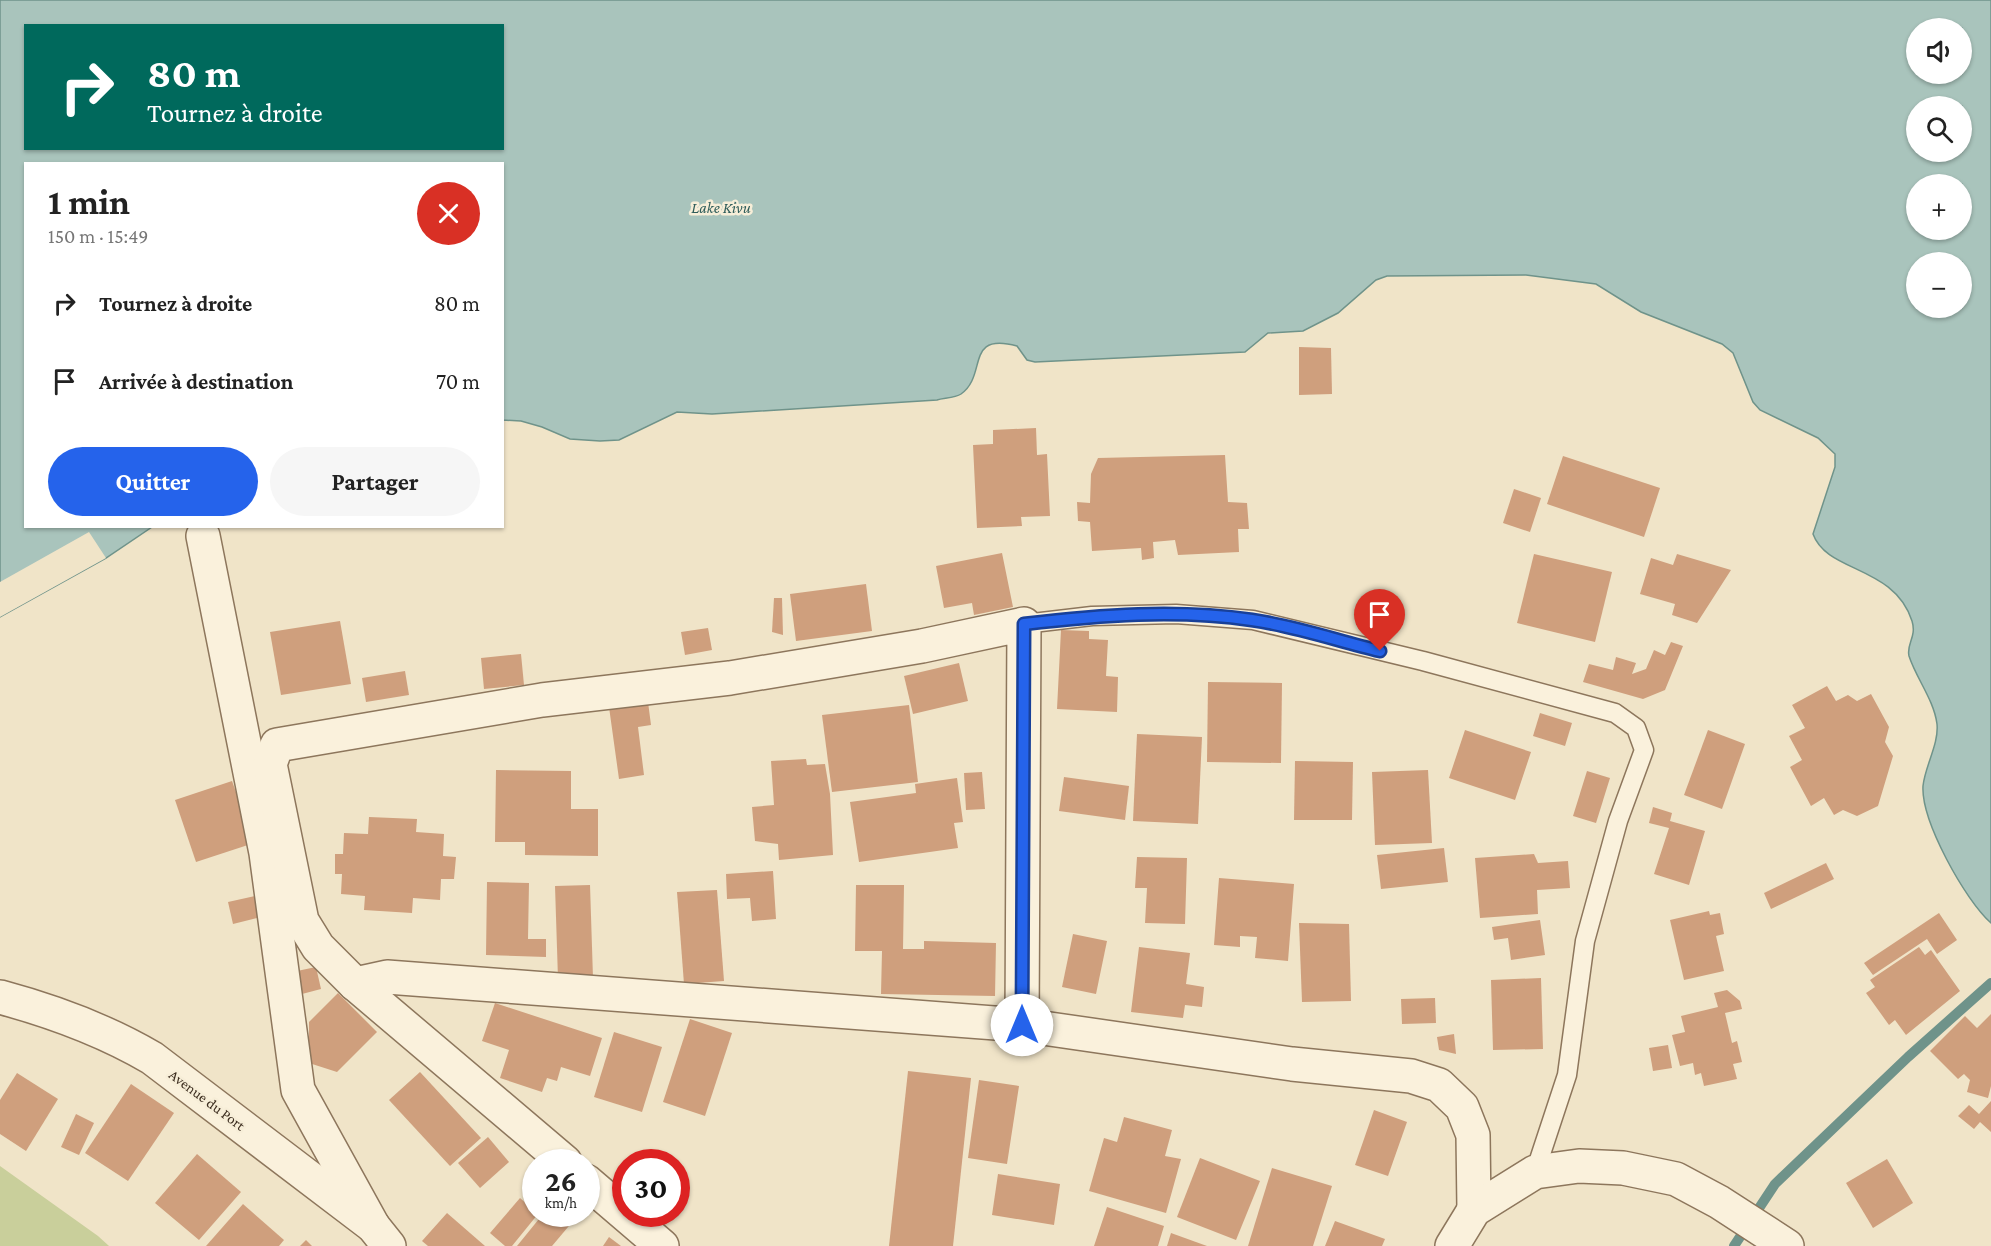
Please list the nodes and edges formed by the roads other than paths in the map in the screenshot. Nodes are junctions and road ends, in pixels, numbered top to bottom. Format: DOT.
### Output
graph roads {
  1 [pos="203,536"];
  2 [pos="1024,624"];
  3 [pos="355,984"];
  4 [pos="0,997"];
  5 [pos="1022,1025"];
  6 [pos="549,1149"];
  7 [pos="1535,1172"];
  8 [pos="600,1193"];
  9 [pos="1474,1210"];
  10 [pos="381,1236"];
  11 [pos="662,1246"];
  12 [pos="1452,1246"];
  13 [pos="1787,1246"];
  1 -- 10 [label="street"];
  2 -- 3 [label="street"];
  2 -- 5 [label="street"];
  2 -- 7 [label="lane"];
  3 -- 5 [label="street"];
  3 -- 6 [label="street"];
  4 -- 10 [label="street, Avenue du Port"];
  5 -- 9 [label="street"];
  7 -- 9 [label="street"];
  7 -- 13 [label="street"];
  8 -- 11 [label="street"];
  9 -- 12 [label="street"];
}
